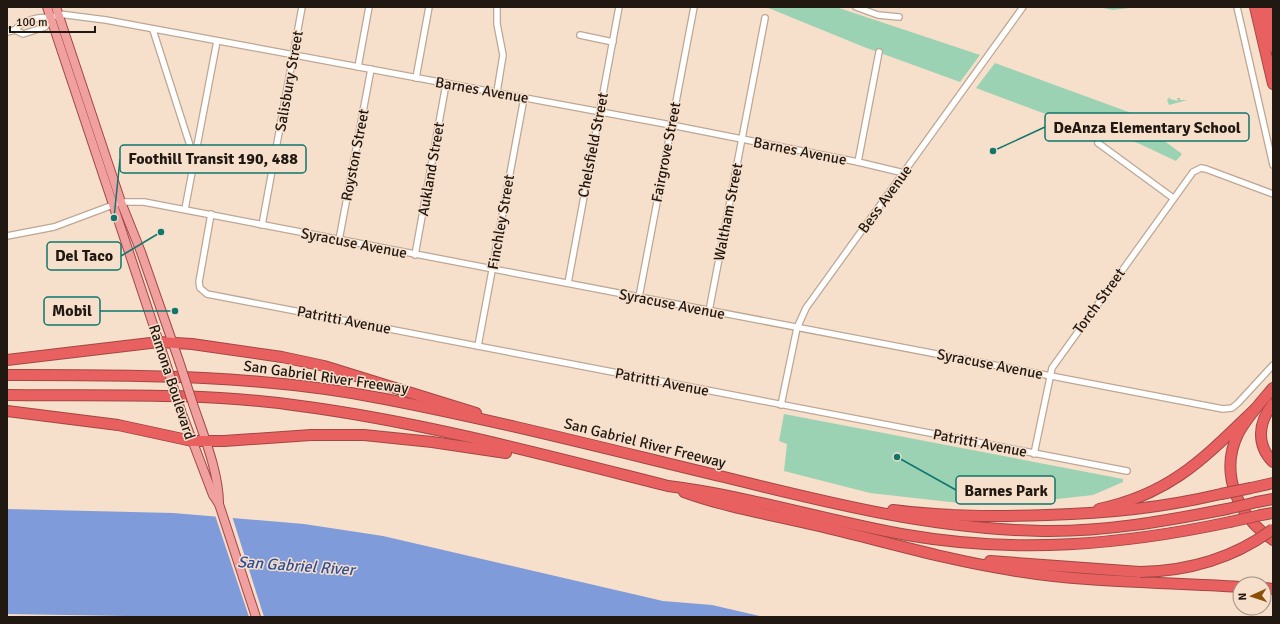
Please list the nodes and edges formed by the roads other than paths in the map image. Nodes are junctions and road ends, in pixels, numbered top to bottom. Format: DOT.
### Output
graph roads {
  1 [pos="47,7"];
  2 [pos="302,7"];
  3 [pos="369,7"];
  4 [pos="429,7"];
  5 [pos="497,7"];
  6 [pos="620,7"];
  7 [pos="694,7"];
  8 [pos="856,7"];
  9 [pos="1023,7"];
  10 [pos="1238,7"];
  11 [pos="1255,7"];
  12 [pos="1264,7"];
  13 [pos="1271,7"];
  14 [pos="57,11"];
  15 [pos="1273,15"];
  16 [pos="899,17"];
  17 [pos="51,18"];
  18 [pos="765,18"];
  19 [pos="15,30"];
  20 [pos="152,30"];
  21 [pos="7,32"];
  22 [pos="580,35"];
  23 [pos="217,41"];
  24 [pos="613,42"];
  25 [pos="1273,47"];
  26 [pos="879,52"];
  27 [pos="294,55"];
  28 [pos="358,67"];
  29 [pos="371,69"];
  30 [pos="416,78"];
  31 [pos="446,84"];
  32 [pos="1273,84"];
  33 [pos="497,92"];
  34 [pos="524,98"];
  35 [pos="600,112"];
  36 [pos="671,125"];
  37 [pos="742,140"];
  38 [pos="1098,143"];
  39 [pos="194,160"];
  40 [pos="858,162"];
  41 [pos="1273,165"];
  42 [pos="904,173"];
  43 [pos="1273,194"];
  44 [pos="1173,198"];
  45 [pos="121,202"];
  46 [pos="113,205"];
  47 [pos="185,209"];
  48 [pos="211,214"];
  49 [pos="262,225"];
  50 [pos="7,236"];
  51 [pos="339,240"];
  52 [pos="415,255"];
  53 [pos="492,270"];
  54 [pos="568,283"];
  55 [pos="639,297"];
  56 [pos="709,311"];
  57 [pos="797,328"];
  58 [pos="159,342"];
  59 [pos="173,342"];
  60 [pos="478,346"];
  61 [pos="7,360"];
  62 [pos="1273,366"];
  63 [pos="7,375"];
  64 [pos="1049,375"];
  65 [pos="1273,388"];
  66 [pos="7,395"];
  67 [pos="1273,404"];
  68 [pos="781,405"];
  69 [pos="1255,409"];
  70 [pos="7,411"];
  71 [pos="545,434"];
  72 [pos="192,441"];
  73 [pos="206,442"];
  74 [pos="1034,454"];
  75 [pos="1273,462"];
  76 [pos="578,463"];
  77 [pos="1127,471"];
  78 [pos="1273,483"];
  79 [pos="668,486"];
  80 [pos="1273,499"];
  81 [pos="816,500"];
  82 [pos="219,504"];
  83 [pos="1273,513"];
  84 [pos="1058,515"];
  85 [pos="1273,529"];
  86 [pos="1273,540"];
  87 [pos="936,555"];
  88 [pos="1232,586"];
  89 [pos="256,617"];
  1 -- 17 [label="main road, Ramona Boulevard"];
  2 -- 27 [label="street, Salisbury Street"];
  3 -- 28 [label="street"];
  4 -- 30 [label="street"];
  5 -- 33 [label="street"];
  6 -- 24 [label="street, Chelsfield Street"];
  7 -- 36 [label="street, Fairgrove Street"];
  8 -- 16 [label="street"];
  9 -- 42 [label="street, Bess Avenue"];
  10 -- 41 [label="street"];
  11 -- 32 [label="highway"];
  12 -- 25 [label="highway"];
  13 -- 15 [label="highway"];
  14 -- 17 [label="street"];
  14 -- 20 [label="street, Barnes Avenue"];
  14 -- 45 [label="main road, Ramona Boulevard"];
  17 -- 19 [label="street"];
  17 -- 19 [label="street"];
  17 -- 46 [label="main road, Ramona Boulevard"];
  18 -- 37 [label="street, Waltham Street"];
  19 -- 21 [label="street"];
  20 -- 23 [label="street, Barnes Avenue"];
  20 -- 39 [label="street"];
  22 -- 24 [label="street"];
  23 -- 27 [label="street, Barnes Avenue"];
  23 -- 39 [label="street"];
  24 -- 35 [label="street, Chelsfield Street"];
  26 -- 40 [label="street"];
  27 -- 28 [label="street, Barnes Avenue"];
  27 -- 49 [label="street, Salisbury Street"];
  28 -- 29 [label="street, Barnes Avenue"];
  29 -- 30 [label="street, Barnes Avenue"];
  29 -- 51 [label="street, Royston Street"];
  30 -- 31 [label="street, Barnes Avenue"];
  31 -- 33 [label="street, Barnes Avenue"];
  31 -- 52 [label="street, Aukland Street"];
  33 -- 34 [label="street, Barnes Avenue"];
  34 -- 35 [label="street, Barnes Avenue"];
  34 -- 53 [label="street, Finchley Street"];
  35 -- 36 [label="street, Barnes Avenue"];
  35 -- 54 [label="street, Chelsfield Street"];
  36 -- 37 [label="street, Barnes Avenue"];
  36 -- 55 [label="street, Fairgrove Street"];
  37 -- 40 [label="street, Barnes Avenue"];
  37 -- 56 [label="street, Waltham Street"];
  38 -- 44 [label="street"];
  39 -- 47 [label="street"];
  40 -- 42 [label="street, Barnes Avenue"];
  42 -- 57 [label="street, Bess Avenue"];
  43 -- 44 [label="street, Torch Street"];
  44 -- 64 [label="street, Torch Street"];
  45 -- 46 [label="street, Syracuse Avenue"];
  45 -- 47 [label="street, Syracuse Avenue"];
  45 -- 59 [label="main road, Ramona Boulevard"];
  46 -- 50 [label="street, Syracuse Avenue"];
  46 -- 58 [label="main road, Ramona Boulevard"];
  47 -- 48 [label="street, Syracuse Avenue"];
  48 -- 49 [label="street, Syracuse Avenue"];
  48 -- 60 [label="street, Patritti Avenue"];
  49 -- 51 [label="street, Syracuse Avenue"];
  51 -- 52 [label="street, Syracuse Avenue"];
  52 -- 53 [label="street, Syracuse Avenue"];
  53 -- 54 [label="street, Syracuse Avenue"];
  53 -- 60 [label="street, Finchley Street"];
  54 -- 55 [label="street, Syracuse Avenue"];
  55 -- 56 [label="street, Syracuse Avenue"];
  56 -- 57 [label="street, Syracuse Avenue"];
  57 -- 64 [label="street, Syracuse Avenue"];
  57 -- 68 [label="street, Bess Avenue"];
  58 -- 59 [label="highway"];
  58 -- 61 [label="highway"];
  58 -- 72 [label="main road, Ramona Boulevard, bridge"];
  59 -- 71 [label="highway"];
  59 -- 73 [label="main road, Ramona Boulevard, bridge"];
  60 -- 68 [label="street, Patritti Avenue"];
  62 -- 64 [label="street, Syracuse Avenue"];
  63 -- 71 [label="highway, San Gabriel River Freeway"];
  64 -- 74 [label="street, Torch Street"];
  65 -- 69 [label="highway"];
  66 -- 76 [label="highway, San Gabriel River Freeway"];
  67 -- 75 [label="highway"];
  68 -- 74 [label="street, Patritti Avenue"];
  69 -- 84 [label="highway"];
  69 -- 86 [label="highway"];
  70 -- 72 [label="highway"];
  71 -- 81 [label="highway, San Gabriel River Freeway"];
  72 -- 73 [label="highway"];
  72 -- 82 [label="main road, Ramona Boulevard"];
  73 -- 76 [label="highway"];
  73 -- 82 [label="main road, Ramona Boulevard"];
  74 -- 77 [label="street, Patritti Avenue"];
  76 -- 79 [label="highway, San Gabriel River Freeway"];
  78 -- 84 [label="highway, bridge"];
  79 -- 83 [label="highway, San Gabriel River Freeway, bridge"];
  79 -- 87 [label="highway"];
  80 -- 81 [label="highway, San Gabriel River Freeway, bridge"];
  81 -- 84 [label="highway"];
  82 -- 89 [label="main road, Ramona Boulevard"];
  85 -- 87 [label="highway, bridge"];
  87 -- 88 [label="highway"];
}
